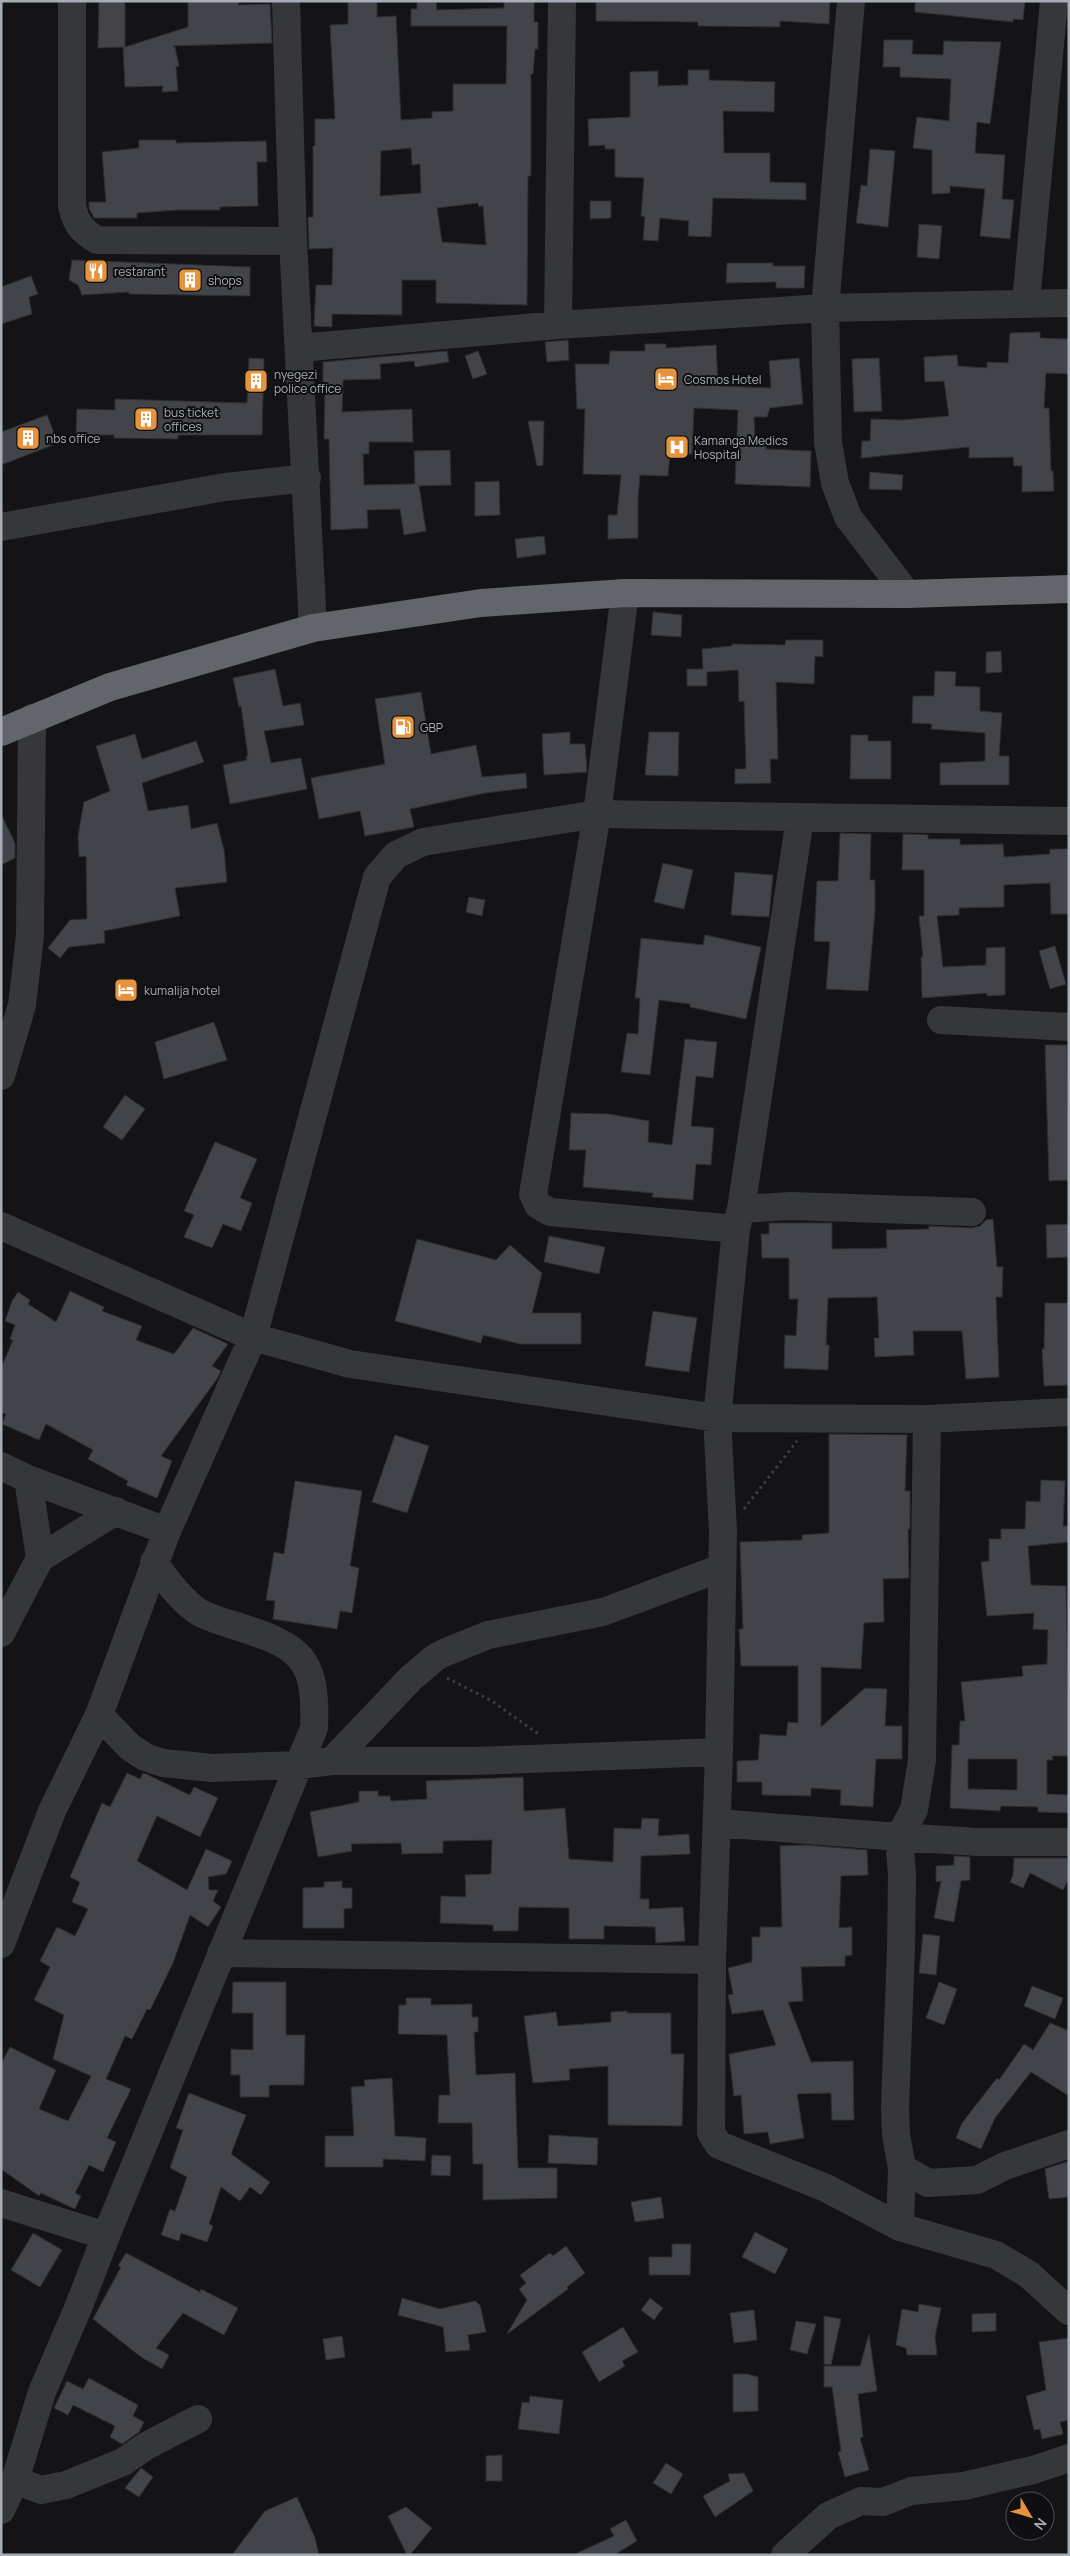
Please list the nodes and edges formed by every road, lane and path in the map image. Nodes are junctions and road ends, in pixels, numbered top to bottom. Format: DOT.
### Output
graph roads {
  1 [pos="72,1"];
  2 [pos="286,1"];
  3 [pos="562,1"];
  4 [pos="851,1"];
  5 [pos="1054,1"];
  6 [pos="293,241"];
  7 [pos="1026,302"];
  8 [pos="1069,303"];
  9 [pos="825,308"];
  10 [pos="558,325"];
  11 [pos="299,348"];
  12 [pos="306,478"];
  13 [pos="1,527"];
  14 [pos="1069,589"];
  15 [pos="625,593"];
  16 [pos="908,594"];
  17 [pos="313,628"];
  18 [pos="32,718"];
  19 [pos="1,732"];
  20 [pos="597,814"];
  21 [pos="800,818"];
  22 [pos="1069,821"];
  23 [pos="941,1020"];
  24 [pos="1069,1027"];
  25 [pos="1,1076"];
  26 [pos="972,1212"];
  27 [pos="739,1219"];
  28 [pos="1,1226"];
  29 [pos="253,1336"];
  30 [pos="1069,1412"];
  31 [pos="717,1418"];
  32 [pos="821,1418"];
  33 [pos="927,1419"];
  34 [pos="1,1466"];
  35 [pos="28,1479"];
  36 [pos="116,1511"];
  37 [pos="167,1530"];
  38 [pos="722,1531"];
  39 [pos="40,1558"];
  40 [pos="154,1562"];
  41 [pos="721,1568"];
  42 [pos="1,1632"];
  43 [pos="424,1666"];
  44 [pos="99,1715"];
  45 [pos="719,1752"];
  46 [pos="566,1758"];
  47 [pos="332,1761"];
  48 [pos="300,1765"];
  49 [pos="717,1823"];
  50 [pos="899,1838"];
  51 [pos="1069,1842"];
  52 [pos="1,1944"];
  53 [pos="221,1953"];
  54 [pos="712,1960"];
  55 [pos="1069,2144"];
  56 [pos="902,2168"];
  57 [pos="1,2202"];
  58 [pos="900,2227"];
  59 [pos="106,2236"];
  60 [pos="1069,2311"];
  61 [pos="198,2419"];
  62 [pos="1069,2458"];
  63 [pos="14,2480"];
  64 [pos="1,2510"];
  65 [pos="785,2555"];
  1 -- 6 [label="street"];
  2 -- 6 [label="street"];
  3 -- 10 [label="street"];
  4 -- 9 [label="street"];
  5 -- 7 [label="street"];
  6 -- 11 [label="street"];
  7 -- 8 [label="street"];
  7 -- 9 [label="street"];
  9 -- 10 [label="street"];
  9 -- 16 [label="street"];
  10 -- 11 [label="street"];
  11 -- 12 [label="street"];
  12 -- 13 [label="street"];
  12 -- 17 [label="street"];
  14 -- 16 [label="highway"];
  15 -- 16 [label="highway"];
  15 -- 17 [label="highway"];
  15 -- 20 [label="street"];
  17 -- 18 [label="highway"];
  18 -- 19 [label="highway"];
  18 -- 25 [label="street"];
  20 -- 21 [label="street"];
  20 -- 27 [label="street"];
  20 -- 29 [label="street"];
  21 -- 22 [label="street"];
  21 -- 27 [label="street"];
  23 -- 24 [label="street"];
  26 -- 27 [label="street"];
  27 -- 31 [label="street"];
  28 -- 29 [label="street"];
  29 -- 31 [label="street"];
  29 -- 37 [label="street"];
  30 -- 33 [label="street"];
  31 -- 32 [label="street"];
  31 -- 38 [label="street"];
  32 -- 33 [label="street"];
  32 -- 38 [label="path"];
  33 -- 50 [label="street"];
  34 -- 35 [label="street"];
  35 -- 36 [label="street"];
  35 -- 39 [label="street"];
  36 -- 37 [label="street"];
  36 -- 39 [label="street"];
  37 -- 40 [label="street"];
  38 -- 41 [label="street"];
  39 -- 42 [label="street"];
  40 -- 44 [label="street"];
  40 -- 48 [label="street"];
  41 -- 43 [label="street"];
  41 -- 45 [label="street"];
  43 -- 46 [label="path"];
  43 -- 47 [label="street"];
  44 -- 48 [label="street"];
  44 -- 52 [label="street"];
  45 -- 46 [label="street"];
  45 -- 49 [label="street"];
  46 -- 47 [label="street"];
  47 -- 48 [label="street"];
  48 -- 53 [label="street"];
  49 -- 50 [label="street"];
  49 -- 54 [label="street"];
  50 -- 51 [label="street"];
  50 -- 56 [label="street"];
  53 -- 54 [label="street"];
  53 -- 59 [label="street"];
  54 -- 58 [label="street"];
  55 -- 56 [label="street"];
  56 -- 58 [label="street"];
  57 -- 59 [label="street"];
  58 -- 60 [label="street"];
  59 -- 63 [label="street"];
  61 -- 63 [label="street"];
  62 -- 65 [label="street"];
  63 -- 64 [label="street"];
}
